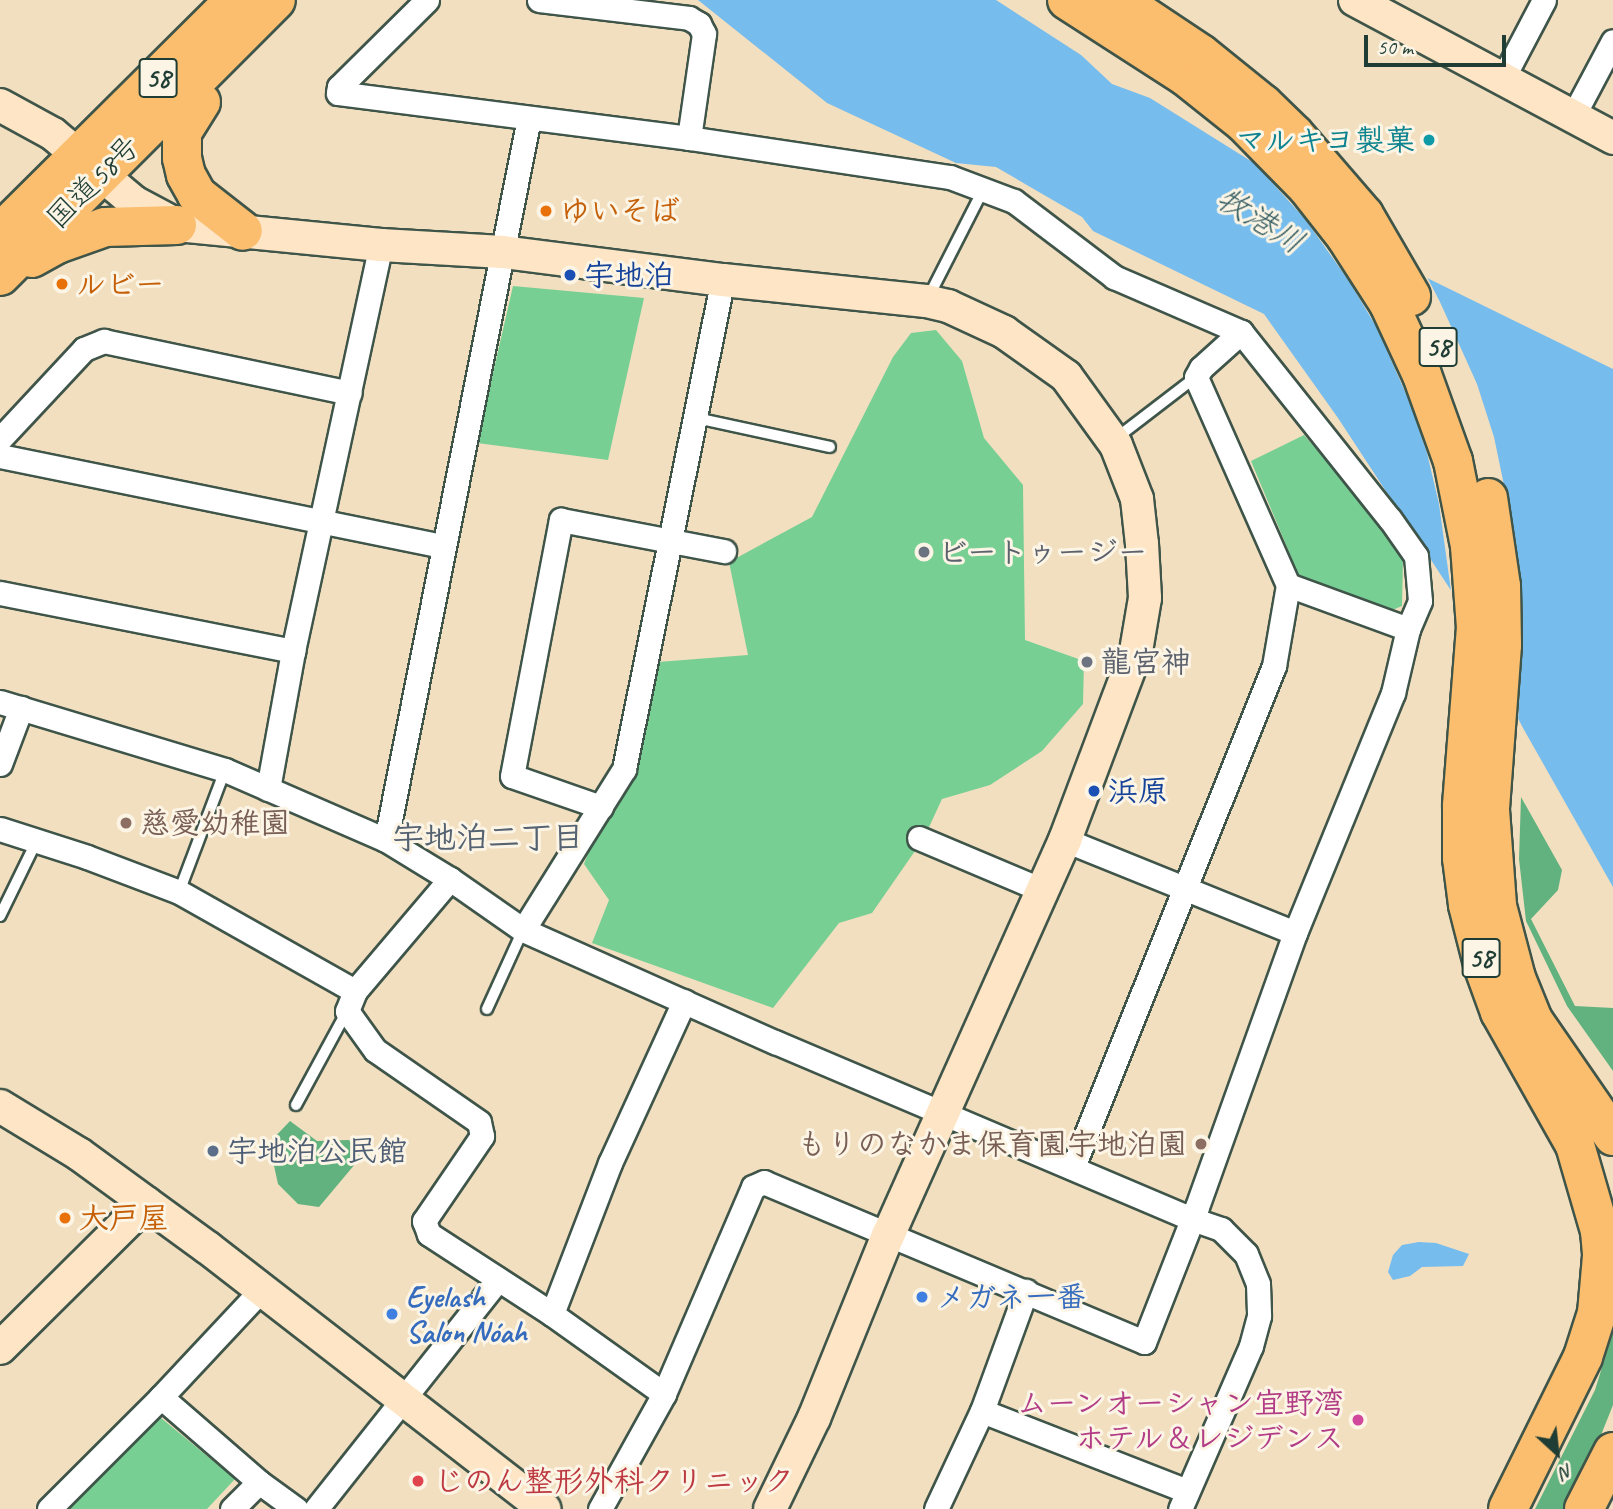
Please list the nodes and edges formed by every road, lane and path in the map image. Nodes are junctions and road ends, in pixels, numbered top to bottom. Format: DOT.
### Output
graph roads {
  1 [pos="204,0"];
  2 [pos="235,0"];
  3 [pos="276,0"];
  4 [pos="304,0"];
  5 [pos="427,0"];
  6 [pos="539,0"];
  7 [pos="1067,0"];
  8 [pos="1120,0"];
  9 [pos="1544,0"];
  10 [pos="1360,1"];
  11 [pos="1613,41"];
  12 [pos="1193,65"];
  13 [pos="1502,80"];
  14 [pos="201,102"];
  15 [pos="0,105"];
  16 [pos="529,118"];
  17 [pos="1572,118"];
  18 [pos="689,138"];
  19 [pos="1613,138"];
  20 [pos="91,165"];
  21 [pos="984,188"];
  22 [pos="177,225"];
  23 [pos="243,231"];
  24 [pos="0,233"];
  25 [pos="381,244"];
  26 [pos="503,252"];
  27 [pos="0,275"];
  28 [pos="723,280"];
  29 [pos="926,300"];
  30 [pos="1241,332"];
  31 [pos="1196,377"];
  32 [pos="350,393"];
  33 [pos="696,418"];
  34 [pos="1119,436"];
  35 [pos="0,439"];
  36 [pos="830,447"];
  37 [pos="0,456"];
  38 [pos="321,522"];
  39 [pos="671,540"];
  40 [pos="442,546"];
  41 [pos="724,551"];
  42 [pos="1288,585"];
  43 [pos="0,593"];
  44 [pos="1408,629"];
  45 [pos="293,651"];
  46 [pos="10,705"];
  47 [pos="0,764"];
  48 [pos="225,770"];
  49 [pos="268,789"];
  50 [pos="601,807"];
  51 [pos="0,830"];
  52 [pos="919,838"];
  53 [pos="37,840"];
  54 [pos="386,840"];
  55 [pos="1065,840"];
  56 [pos="450,879"];
  57 [pos="1185,887"];
  58 [pos="1042,890"];
  59 [pos="179,892"];
  60 [pos="0,916"];
  61 [pos="523,930"];
  62 [pos="1295,933"];
  63 [pos="351,1001"];
  64 [pos="684,1001"];
  65 [pos="487,1009"];
  66 [pos="296,1105"];
  67 [pos="0,1106"];
  68 [pos="943,1111"];
  69 [pos="1613,1136"];
  70 [pos="1073,1167"];
  71 [pos="146,1203"];
  72 [pos="1192,1219"];
  73 [pos="1606,1229"];
  74 [pos="888,1235"];
  75 [pos="498,1279"];
  76 [pos="261,1290"];
  77 [pos="1026,1291"];
  78 [pos="552,1314"];
  79 [pos="0,1348"];
  80 [pos="664,1394"];
  81 [pos="161,1397"];
  82 [pos="405,1399"];
  83 [pos="982,1411"];
  84 [pos="1613,1452"];
  85 [pos="259,1482"];
  86 [pos="1184,1500"];
  87 [pos="49,1509"];
  88 [pos="232,1509"];
  89 [pos="296,1509"];
  90 [pos="316,1509"];
  91 [pos="545,1509"];
  92 [pos="600,1509"];
  93 [pos="770,1509"];
  94 [pos="936,1509"];
  95 [pos="1508,1509"];
  96 [pos="1584,1509"];
  1 -- 20 [label="highway"];
  2 -- 20 [label="highway, 国道58号 / 58"];
  3 -- 20 [label="highway, 国道58号 / 58"];
  4 -- 14 [label="highway"];
  5 -- 16 [label="street"];
  6 -- 18 [label="street"];
  7 -- 12 [label="highway, 58"];
  8 -- 12 [label="highway, 58"];
  9 -- 13 [label="street"];
  10 -- 13 [label="street"];
  11 -- 17 [label="street"];
  12 -- 69 [label="highway, 58"];
  12 -- 73 [label="highway, 58"];
  13 -- 17 [label="street"];
  14 -- 20 [label="highway"];
  14 -- 23 [label="highway"];
  15 -- 20 [label="street"];
  16 -- 18 [label="street"];
  16 -- 26 [label="street"];
  17 -- 19 [label="street"];
  18 -- 21 [label="street"];
  20 -- 22 [label="street"];
  20 -- 24 [label="highway, 国道58号 / 58"];
  20 -- 27 [label="highway, 国道58号 / 58"];
  21 -- 29 [label="lane"];
  21 -- 30 [label="street"];
  22 -- 23 [label="street"];
  22 -- 27 [label="highway"];
  23 -- 25 [label="street"];
  25 -- 26 [label="street"];
  25 -- 32 [label="street"];
  26 -- 28 [label="street"];
  26 -- 40 [label="street"];
  28 -- 29 [label="street"];
  28 -- 33 [label="street"];
  29 -- 55 [label="street"];
  30 -- 31 [label="street"];
  30 -- 44 [label="street"];
  31 -- 34 [label="lane"];
  31 -- 42 [label="street"];
  32 -- 35 [label="street"];
  32 -- 38 [label="street"];
  33 -- 36 [label="lane"];
  33 -- 39 [label="street"];
  37 -- 38 [label="street"];
  38 -- 40 [label="street"];
  38 -- 45 [label="street"];
  39 -- 41 [label="street"];
  39 -- 50 [label="street"];
  39 -- 50 [label="street"];
  40 -- 54 [label="street"];
  42 -- 44 [label="street"];
  42 -- 57 [label="street"];
  43 -- 45 [label="street"];
  44 -- 62 [label="street"];
  45 -- 49 [label="street"];
  46 -- 47 [label="street"];
  46 -- 48 [label="street"];
  48 -- 49 [label="street"];
  48 -- 59 [label="lane"];
  49 -- 54 [label="street"];
  50 -- 61 [label="street"];
  51 -- 53 [label="street"];
  52 -- 58 [label="street"];
  53 -- 59 [label="street"];
  53 -- 60 [label="lane"];
  54 -- 56 [label="street"];
  55 -- 57 [label="street"];
  55 -- 58 [label="street"];
  56 -- 61 [label="street"];
  56 -- 63 [label="street"];
  57 -- 62 [label="street"];
  57 -- 70 [label="street"];
  58 -- 68 [label="street"];
  59 -- 63 [label="street"];
  61 -- 64 [label="street"];
  61 -- 65 [label="lane"];
  62 -- 72 [label="street"];
  63 -- 66 [label="lane"];
  63 -- 75 [label="street"];
  64 -- 68 [label="street"];
  64 -- 78 [label="street"];
  67 -- 71 [label="street"];
  68 -- 70 [label="street"];
  68 -- 74 [label="street"];
  70 -- 72 [label="street"];
  71 -- 76 [label="street"];
  71 -- 79 [label="street"];
  72 -- 77 [label="street"];
  72 -- 86 [label="street"];
  73 -- 95 [label="highway, 58"];
  74 -- 77 [label="street"];
  74 -- 80 [label="street"];
  74 -- 93 [label="street"];
  75 -- 78 [label="street"];
  75 -- 82 [label="street"];
  76 -- 81 [label="street"];
  76 -- 82 [label="street"];
  77 -- 83 [label="street"];
  78 -- 80 [label="street"];
  80 -- 92 [label="street"];
  81 -- 85 [label="street"];
  81 -- 87 [label="street"];
  82 -- 90 [label="street"];
  82 -- 91 [label="street"];
  83 -- 86 [label="street"];
  83 -- 94 [label="street"];
  84 -- 96 [label="highway"];
  85 -- 88 [label="street"];
  85 -- 89 [label="street"];
}
